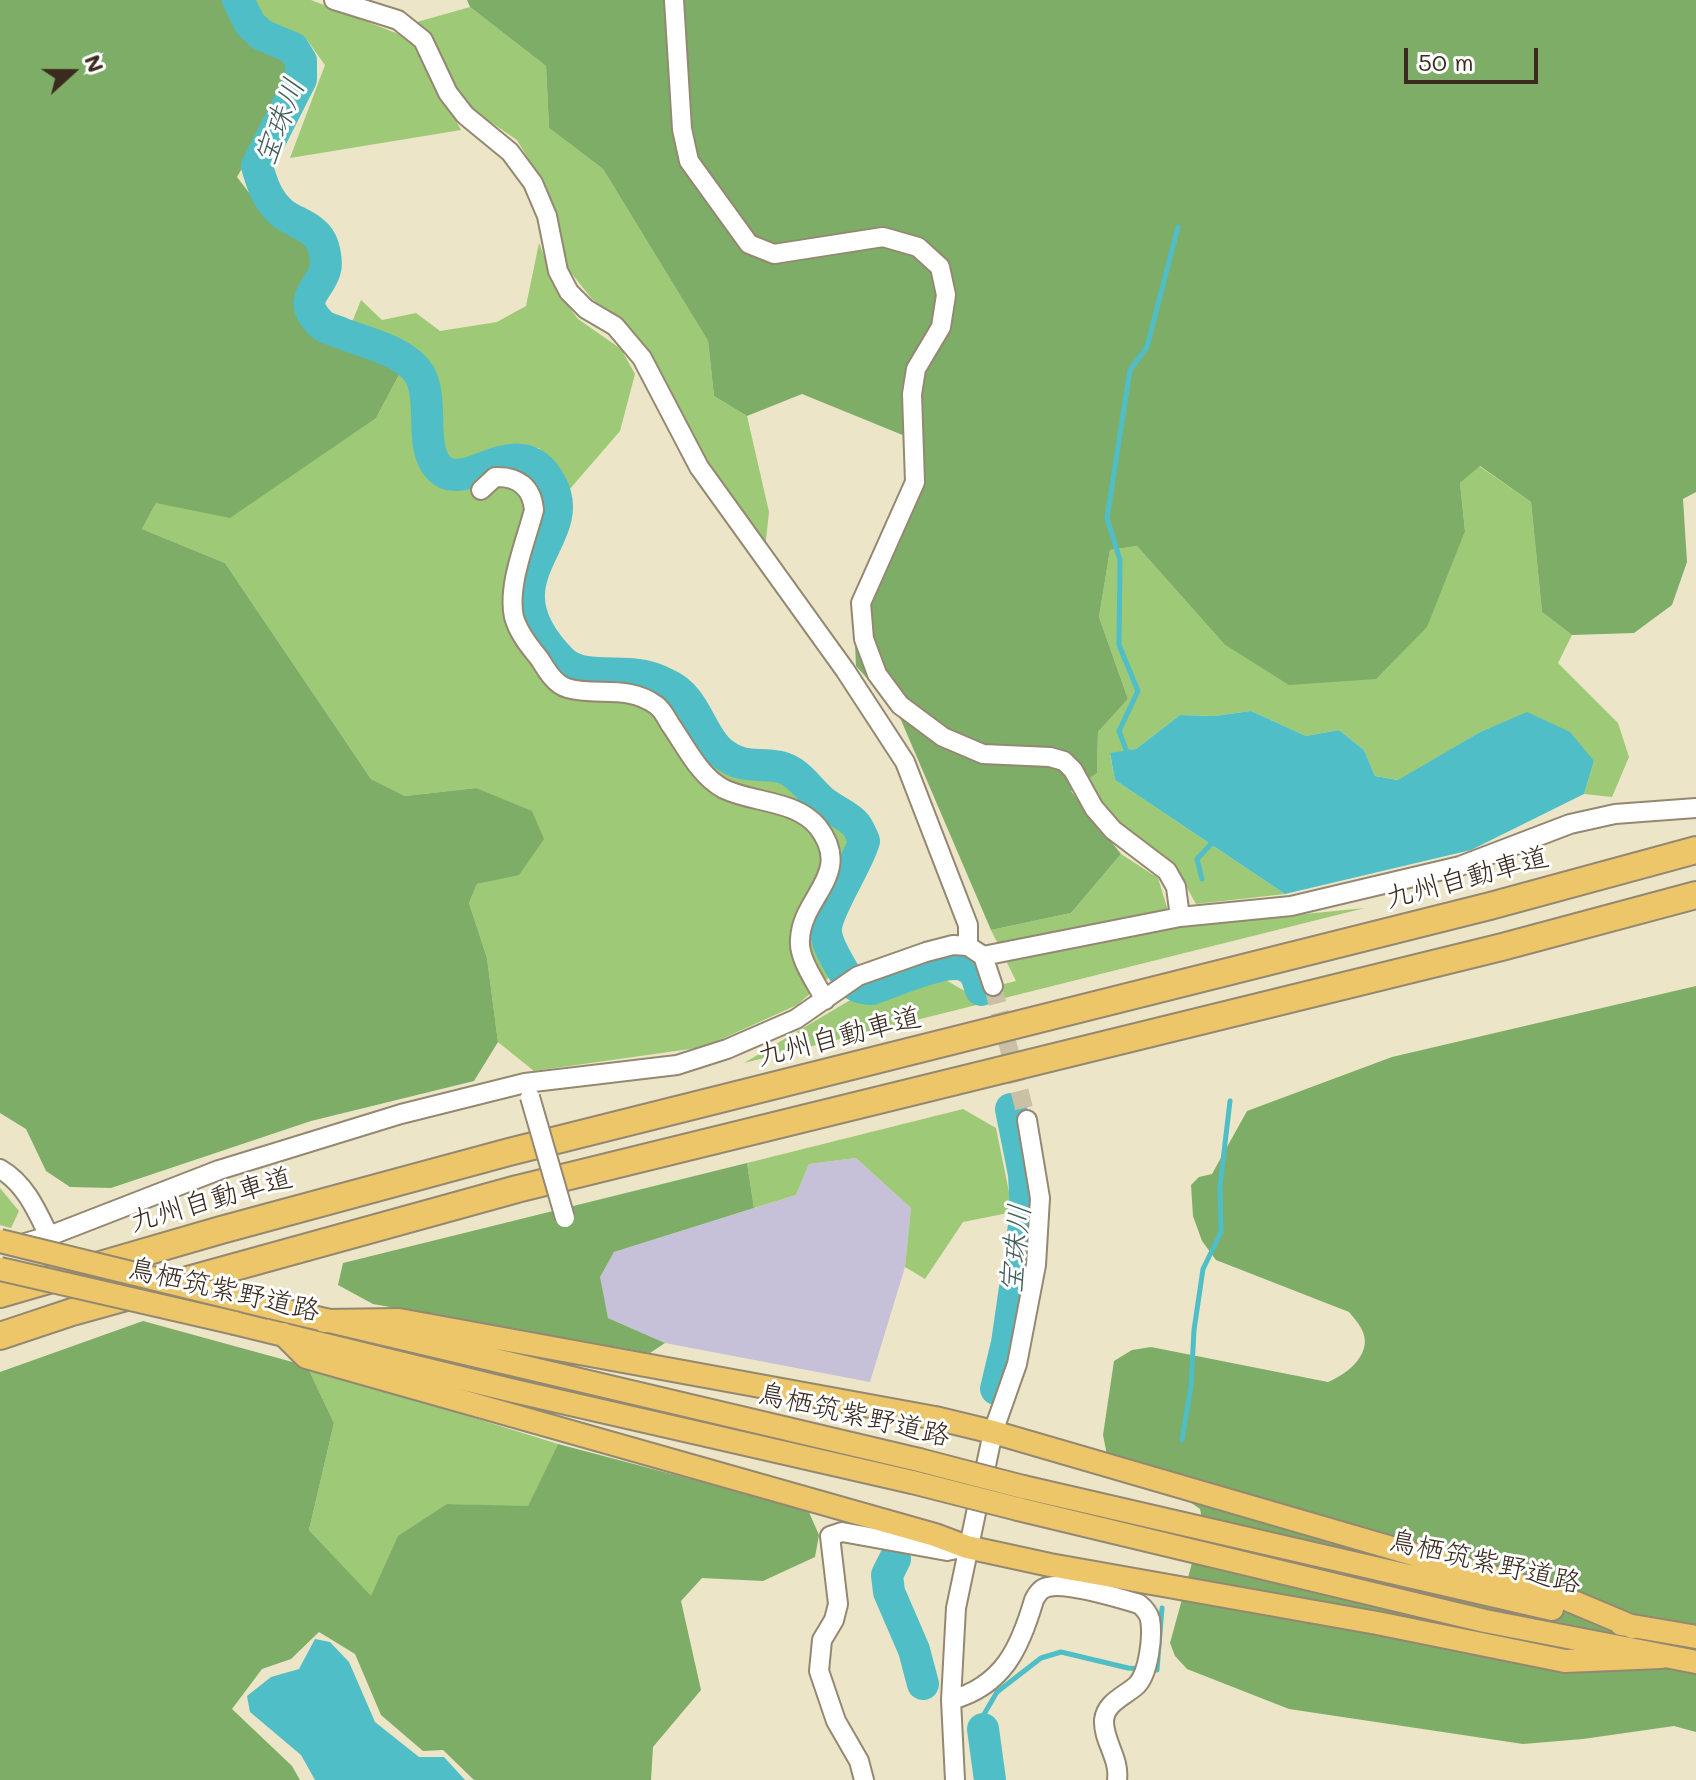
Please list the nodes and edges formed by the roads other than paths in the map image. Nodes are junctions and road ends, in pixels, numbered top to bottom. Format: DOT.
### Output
graph roads {
  1 [pos="334,0"];
  2 [pos="674,0"];
  3 [pos="481,490"];
  4 [pos="1696,808"];
  5 [pos="1696,850"];
  6 [pos="1696,895"];
  7 [pos="1180,917"];
  8 [pos="976,951"];
  9 [pos="993,986"];
  10 [pos="825,1000"];
  11 [pos="528,1090"];
  12 [pos="1027,1120"];
  13 [pos="0,1169"];
  14 [pos="565,1218"];
  15 [pos="49,1236"];
  16 [pos="0,1241"];
  17 [pos="0,1251"];
  18 [pos="0,1269"];
  19 [pos="0,1294"];
  20 [pos="72,1312"];
  21 [pos="324,1321"];
  22 [pos="283,1334"];
  23 [pos="0,1336"];
  24 [pos="0,1343"];
  25 [pos="993,1432"];
  26 [pos="1021,1498"];
  27 [pos="967,1547"];
  28 [pos="1633,1627"];
  29 [pos="1696,1637"];
  30 [pos="1661,1657"];
  31 [pos="1696,1662"];
  32 [pos="951,1700"];
  33 [pos="864,1780"];
  34 [pos="955,1780"];
  35 [pos="1117,1780"];
  1 -- 8 [label="street"];
  2 -- 7 [label="street"];
  3 -- 10 [label="street"];
  4 -- 7 [label="street"];
  5 -- 19 [label="highway, 九州自動車道"];
  6 -- 20 [label="highway"];
  7 -- 8 [label="street"];
  8 -- 9 [label="street"];
  8 -- 10 [label="street"];
  10 -- 11 [label="street"];
  11 -- 14 [label="street, bridge"];
  11 -- 15 [label="street"];
  12 -- 25 [label="street"];
  13 -- 15 [label="street"];
  15 -- 17 [label="street"];
  16 -- 21 [label="main road, 鳥栖筑紫野道路, bridge"];
  18 -- 22 [label="main road, 鳥栖筑紫野道路, bridge"];
  20 -- 23 [label="highway"];
  20 -- 24 [label="highway"];
  21 -- 25 [label="main road"];
  21 -- 26 [label="main road, 鳥栖筑紫野道路, bridge"];
  22 -- 26 [label="main road, 鳥栖筑紫野道路, bridge"];
  22 -- 27 [label="main road"];
  25 -- 27 [label="street"];
  25 -- 28 [label="main road"];
  26 -- 28 [label="main road, 鳥栖筑紫野道路"];
  26 -- 30 [label="main road, 鳥栖筑紫野道路"];
  27 -- 30 [label="main road"];
  27 -- 32 [label="street"];
  27 -- 33 [label="street"];
  28 -- 29 [label="main road, 鳥栖筑紫野道路"];
  30 -- 31 [label="main road, 鳥栖筑紫野道路"];
  32 -- 34 [label="street"];
  32 -- 35 [label="street"];
}
